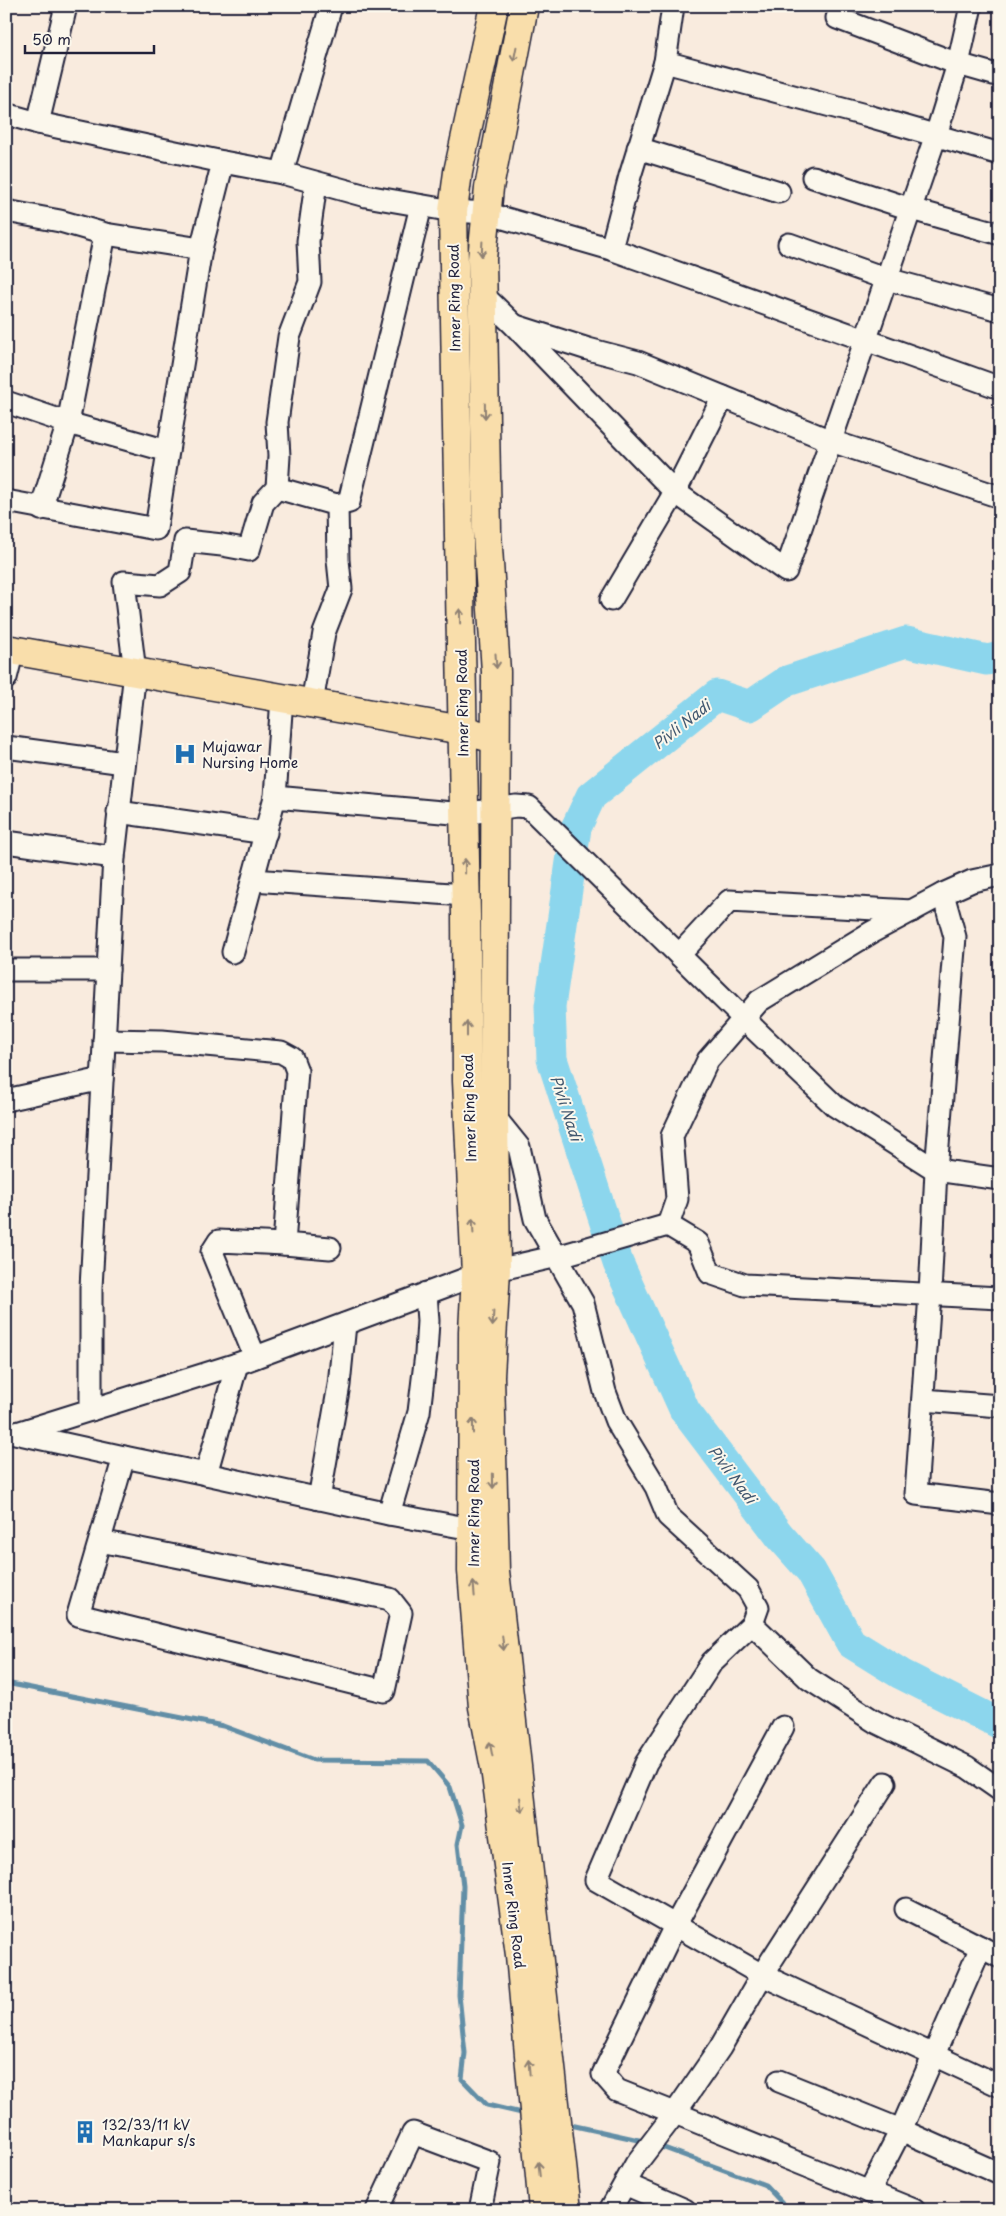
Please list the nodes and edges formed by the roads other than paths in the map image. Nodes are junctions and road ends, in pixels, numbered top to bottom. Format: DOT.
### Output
graph roads {
  1 [pos="66,6"];
  2 [pos="331,6"];
  3 [pos="494,6"];
  4 [pos="524,6"];
  5 [pos="673,6"];
  6 [pos="971,6"];
  7 [pos="837,18"];
  8 [pos="665,62"];
  9 [pos="958,64"];
  10 [pos="1000,76"];
  11 [pos="6,114"];
  12 [pos="38,123"];
  13 [pos="936,135"];
  14 [pos="638,148"];
  15 [pos="1000,154"];
  16 [pos="223,162"];
  17 [pos="282,174"];
  18 [pos="813,177"];
  19 [pos="316,183"];
  20 [pos="779,192"];
  21 [pos="421,206"];
  22 [pos="911,209"];
  23 [pos="6,211"];
  24 [pos="453,211"];
  25 [pos="486,213"];
  26 [pos="105,234"];
  27 [pos="1000,234"];
  28 [pos="789,244"];
  29 [pos="201,249"];
  30 [pos="611,249"];
  31 [pos="887,279"];
  32 [pos="483,295"];
  33 [pos="1000,310"];
  34 [pos="514,325"];
  35 [pos="866,340"];
  36 [pos="1000,388"];
  37 [pos="723,397"];
  38 [pos="6,402"];
  39 [pos="68,423"];
  40 [pos="831,441"];
  41 [pos="168,451"];
  42 [pos="277,488"];
  43 [pos="676,492"];
  44 [pos="1000,497"];
  45 [pos="6,501"];
  46 [pos="337,505"];
  47 [pos="41,509"];
  48 [pos="156,529"];
  49 [pos="185,542"];
  50 [pos="611,600"];
  51 [pos="10,650"];
  52 [pos="135,672"];
  53 [pos="6,678"];
  54 [pos="282,698"];
  55 [pos="312,703"];
  56 [pos="462,730"];
  57 [pos="495,739"];
  58 [pos="6,747"];
  59 [pos="124,763"];
  60 [pos="275,797"];
  61 [pos="495,811"];
  62 [pos="118,812"];
  63 [pos="464,814"];
  64 [pos="266,833"];
  65 [pos="6,842"];
  66 [pos="114,857"];
  67 [pos="1000,875"];
  68 [pos="253,880"];
  69 [pos="943,894"];
  70 [pos="465,895"];
  71 [pos="912,911"];
  72 [pos="233,952"];
  73 [pos="679,955"];
  74 [pos="6,970"];
  75 [pos="108,970"];
  76 [pos="744,1019"];
  77 [pos="104,1040"];
  78 [pos="102,1078"];
  79 [pos="6,1100"];
  80 [pos="494,1116"];
  81 [pos="936,1170"];
  82 [pos="1000,1171"];
  83 [pos="962,1172"];
  84 [pos="1000,1178"];
  85 [pos="668,1224"];
  86 [pos="284,1244"];
  87 [pos="330,1248"];
  88 [pos="561,1255"];
  89 [pos="486,1272"];
  90 [pos="426,1293"];
  91 [pos="930,1294"];
  92 [pos="1000,1298"];
  93 [pos="344,1324"];
  94 [pos="246,1360"];
  95 [pos="923,1400"];
  96 [pos="1000,1406"];
  97 [pos="91,1410"];
  98 [pos="12,1432"];
  99 [pos="124,1457"];
  100 [pos="206,1474"];
  101 [pos="318,1499"];
  102 [pos="1000,1504"];
  103 [pos="389,1514"];
  104 [pos="483,1529"];
  105 [pos="100,1541"];
  106 [pos="752,1624"];
  107 [pos="783,1727"];
  108 [pos="885,1783"];
  109 [pos="1000,1790"];
  110 [pos="906,1909"];
  111 [pos="675,1926"];
  112 [pos="990,1952"];
  113 [pos="762,1975"];
  114 [pos="933,2055"];
  115 [pos="778,2081"];
  116 [pos="1000,2086"];
  117 [pos="675,2113"];
  118 [pos="901,2130"];
  119 [pos="1000,2174"];
  120 [pos="625,2184"];
  121 [pos="869,2192"];
  122 [pos="378,2210"];
  123 [pos="480,2210"];
  124 [pos="543,2210"];
  125 [pos="567,2210"];
  126 [pos="610,2210"];
  127 [pos="685,2210"];
  128 [pos="914,2210"];
  1 -- 12 [label="street"];
  2 -- 17 [label="street"];
  3 -- 24 [label="main road, Inner Ring Road"];
  4 -- 25 [label="main road, Inner Ring Road, one-way"];
  5 -- 8 [label="street"];
  6 -- 9 [label="street"];
  7 -- 9 [label="street"];
  8 -- 13 [label="street"];
  8 -- 14 [label="street"];
  9 -- 10 [label="street"];
  9 -- 13 [label="street"];
  11 -- 12 [label="street"];
  12 -- 16 [label="street"];
  13 -- 15 [label="street"];
  13 -- 22 [label="street"];
  14 -- 20 [label="street"];
  14 -- 30 [label="street"];
  16 -- 17 [label="street"];
  16 -- 29 [label="street"];
  17 -- 19 [label="street"];
  18 -- 22 [label="street"];
  19 -- 21 [label="street"];
  19 -- 42 [label="street"];
  21 -- 24 [label="street"];
  21 -- 46 [label="street"];
  22 -- 27 [label="street"];
  22 -- 31 [label="street"];
  23 -- 26 [label="street"];
  24 -- 25 [label="street"];
  56 -- 24 [label="main road, Inner Ring Road, one-way"];
  25 -- 30 [label="street"];
  25 -- 32 [label="main road, Inner Ring Road, one-way"];
  26 -- 29 [label="street"];
  26 -- 39 [label="street"];
  28 -- 31 [label="street"];
  29 -- 41 [label="street"];
  30 -- 35 [label="street"];
  31 -- 33 [label="street"];
  31 -- 35 [label="street"];
  32 -- 34 [label="street"];
  32 -- 57 [label="main road, Inner Ring Road, one-way"];
  34 -- 37 [label="street"];
  34 -- 43 [label="street"];
  35 -- 36 [label="street"];
  35 -- 40 [label="street"];
  37 -- 40 [label="street"];
  37 -- 43 [label="street"];
  38 -- 39 [label="street"];
  39 -- 41 [label="street"];
  39 -- 47 [label="street"];
  40 -- 43 [label="street"];
  40 -- 44 [label="street"];
  41 -- 48 [label="street"];
  42 -- 46 [label="street"];
  42 -- 49 [label="street"];
  43 -- 50 [label="street"];
  45 -- 47 [label="street"];
  46 -- 55 [label="street"];
  47 -- 48 [label="street"];
  48 -- 49 [label="street"];
  49 -- 52 [label="street"];
  51 -- 52 [label="main road"];
  51 -- 53 [label="street"];
  52 -- 54 [label="main road"];
  52 -- 59 [label="street"];
  54 -- 55 [label="main road"];
  54 -- 60 [label="street"];
  55 -- 56 [label="main road"];
  56 -- 57 [label="main road"];
  56 -- 63 [label="main road, Inner Ring Road"];
  57 -- 61 [label="main road, Inner Ring Road"];
  58 -- 59 [label="street"];
  59 -- 62 [label="street"];
  60 -- 63 [label="street"];
  60 -- 64 [label="street"];
  61 -- 63 [label="street"];
  61 -- 73 [label="street"];
  61 -- 80 [label="main road, Inner Ring Road"];
  62 -- 64 [label="street"];
  62 -- 66 [label="street"];
  70 -- 63 [label="main road, Inner Ring Road, one-way"];
  64 -- 68 [label="street"];
  65 -- 66 [label="street"];
  66 -- 75 [label="street"];
  67 -- 69 [label="street"];
  68 -- 70 [label="street"];
  68 -- 72 [label="street"];
  69 -- 71 [label="street"];
  69 -- 81 [label="street"];
  89 -- 70 [label="main road, Inner Ring Road, one-way"];
  71 -- 73 [label="street"];
  71 -- 76 [label="street"];
  73 -- 76 [label="street"];
  74 -- 75 [label="street"];
  75 -- 77 [label="street"];
  76 -- 81 [label="street"];
  76 -- 85 [label="street"];
  77 -- 78 [label="street"];
  77 -- 86 [label="street"];
  78 -- 79 [label="street"];
  78 -- 97 [label="street"];
  80 -- 88 [label="street"];
  80 -- 89 [label="main road, Inner Ring Road"];
  81 -- 83 [label="street"];
  81 -- 91 [label="street"];
  82 -- 83 [label="street"];
  83 -- 84 [label="street"];
  85 -- 88 [label="street"];
  85 -- 91 [label="street"];
  86 -- 87 [label="street"];
  86 -- 94 [label="street"];
  88 -- 89 [label="street"];
  88 -- 106 [label="street"];
  89 -- 90 [label="street"];
  89 -- 104 [label="main road, Inner Ring Road"];
  90 -- 93 [label="street"];
  90 -- 103 [label="street"];
  91 -- 92 [label="street"];
  91 -- 95 [label="street"];
  93 -- 94 [label="street"];
  93 -- 101 [label="street"];
  94 -- 97 [label="street"];
  94 -- 100 [label="street"];
  95 -- 96 [label="street"];
  95 -- 102 [label="street"];
  97 -- 98 [label="street"];
  98 -- 99 [label="street"];
  99 -- 100 [label="street"];
  99 -- 105 [label="street"];
  100 -- 101 [label="street"];
  101 -- 103 [label="street"];
  103 -- 104 [label="street"];
  124 -- 104 [label="main road, Inner Ring Road, one-way"];
  104 -- 125 [label="main road, Inner Ring Road, one-way"];
  105 -- 105 [label="street"];
  106 -- 109 [label="street"];
  106 -- 111 [label="street"];
  107 -- 111 [label="street"];
  108 -- 113 [label="street"];
  110 -- 112 [label="street"];
  111 -- 113 [label="street"];
  111 -- 117 [label="street"];
  112 -- 114 [label="street"];
  113 -- 114 [label="street"];
  113 -- 117 [label="street"];
  114 -- 116 [label="street"];
  114 -- 118 [label="street"];
  115 -- 118 [label="street"];
  117 -- 120 [label="street"];
  117 -- 121 [label="street"];
  118 -- 119 [label="street"];
  118 -- 121 [label="street"];
  120 -- 126 [label="street"];
  120 -- 127 [label="street"];
  121 -- 128 [label="street"];
  122 -- 123 [label="street"];
}
